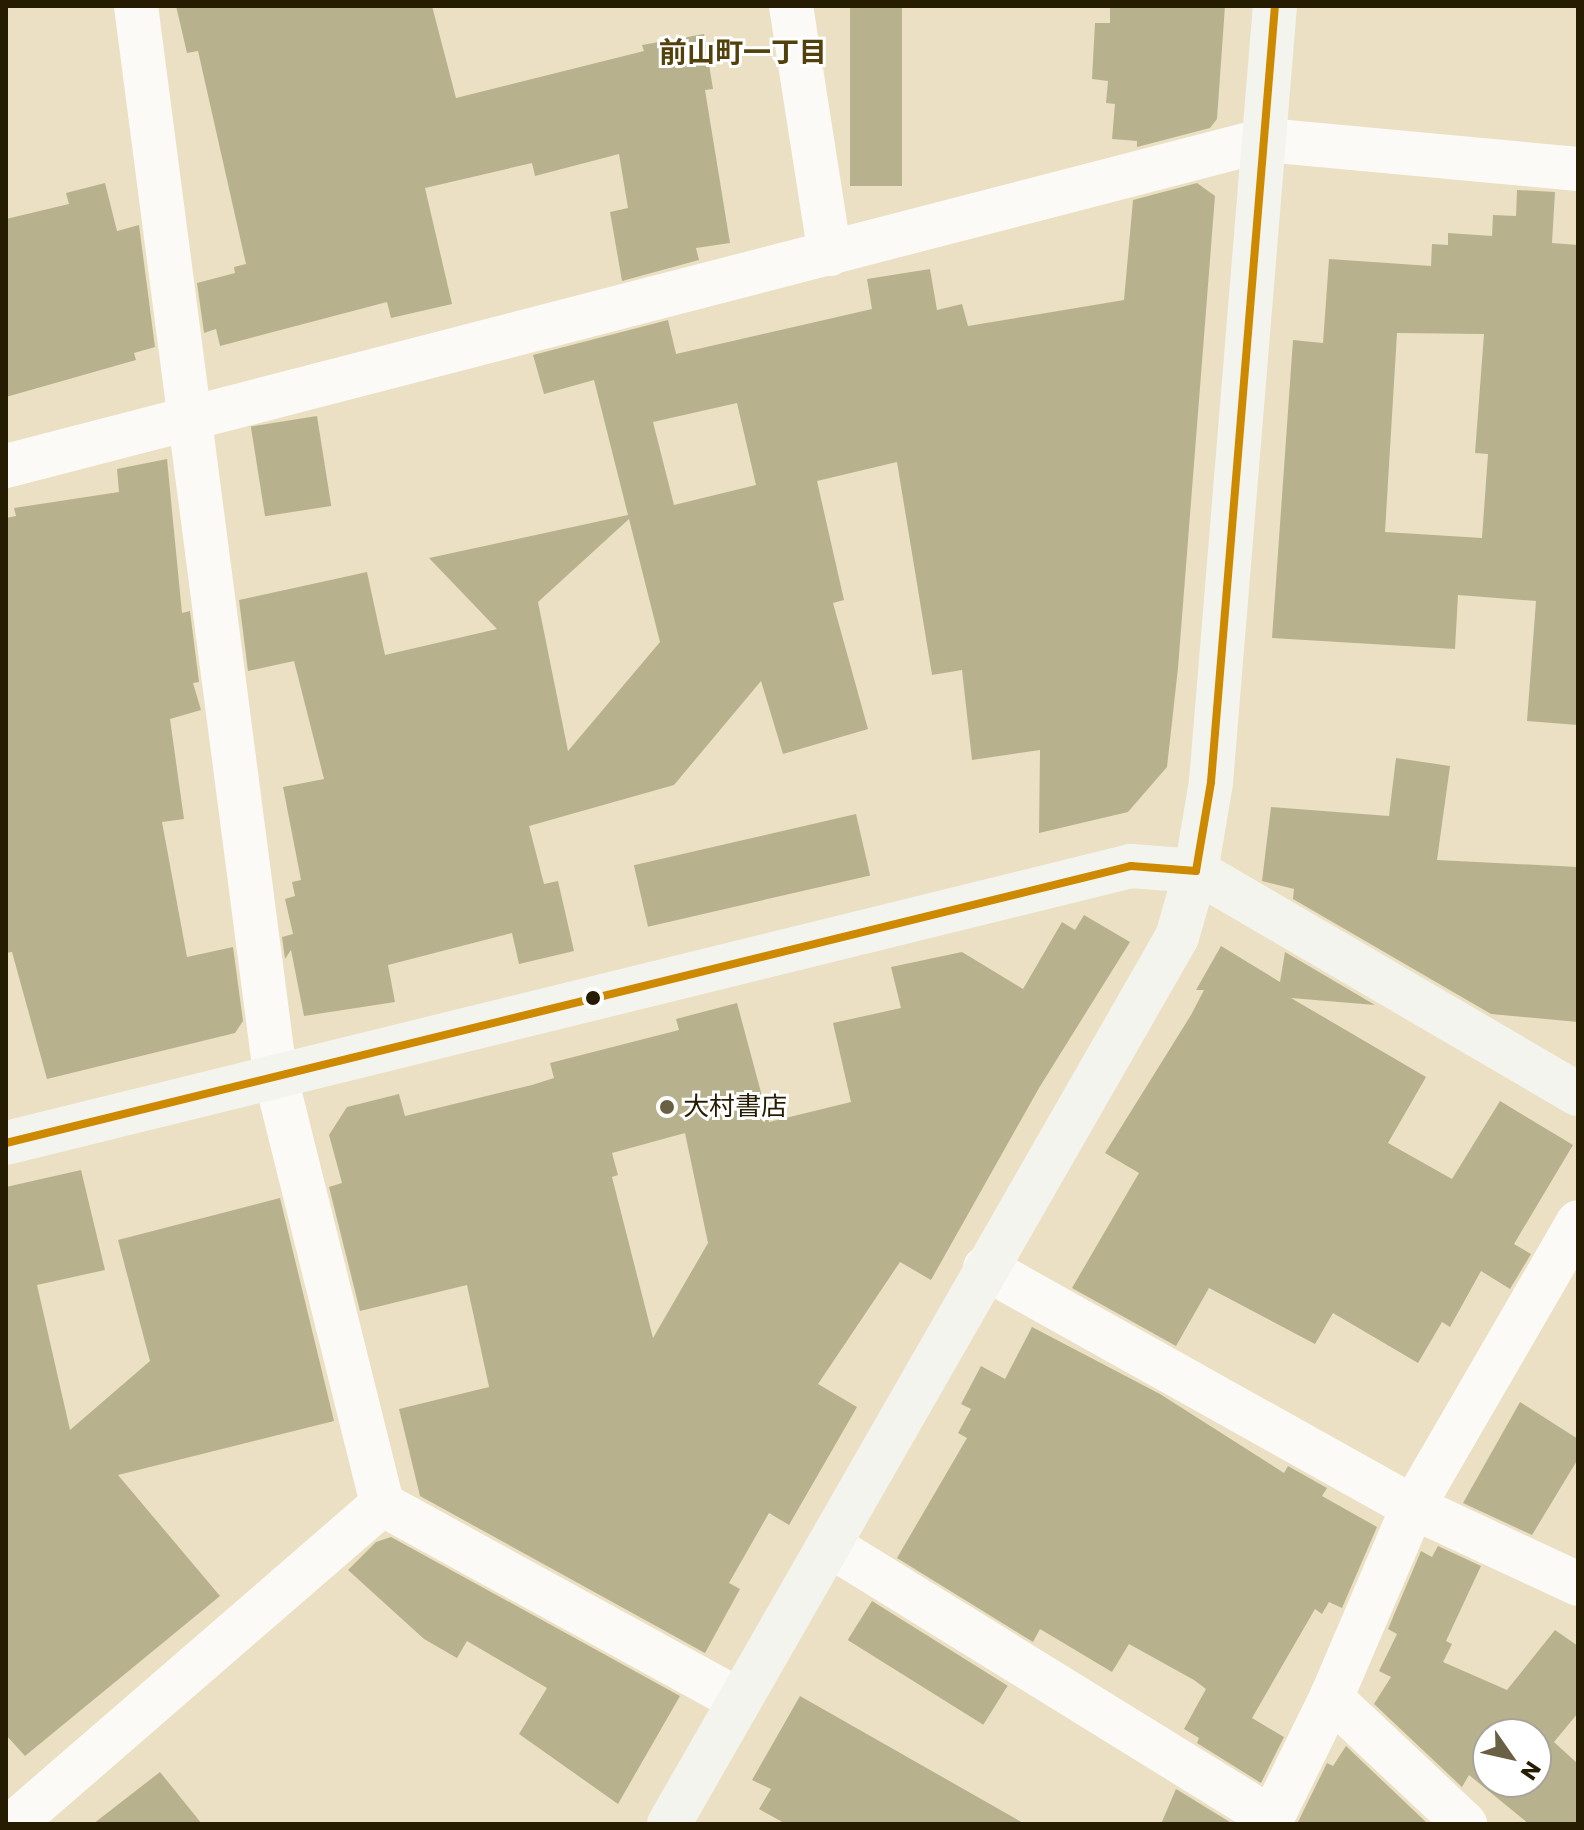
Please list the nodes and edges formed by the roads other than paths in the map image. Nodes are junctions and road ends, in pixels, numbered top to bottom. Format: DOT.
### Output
graph roads {
  1 [pos="136,6"];
  2 [pos="791,6"];
  3 [pos="1275,6"];
  4 [pos="1265,140"];
  5 [pos="1578,169"];
  6 [pos="830,254"];
  7 [pos="189,417"];
  8 [pos="6,466"];
  9 [pos="1196,871"];
  10 [pos="275,1074"];
  11 [pos="1578,1094"];
  12 [pos="6,1143"];
  13 [pos="1578,1222"];
  14 [pos="985,1268"];
  15 [pos="382,1504"];
  16 [pos="1413,1507"];
  17 [pos="829,1545"];
  18 [pos="1578,1584"];
  19 [pos="1331,1698"];
  20 [pos="739,1700"];
  21 [pos="1270,1821"];
  22 [pos="13,1824"];
  23 [pos="669,1824"];
  24 [pos="1465,1824"];
  1 -- 7 [label="street"];
  2 -- 6 [label="street"];
  3 -- 4 [label="street"];
  4 -- 5 [label="street"];
  4 -- 6 [label="street"];
  4 -- 9 [label="street"];
  6 -- 7 [label="street"];
  7 -- 8 [label="street"];
  7 -- 10 [label="street"];
  9 -- 10 [label="street"];
  9 -- 11 [label="street"];
  9 -- 14 [label="street"];
  10 -- 12 [label="street"];
  10 -- 15 [label="street"];
  13 -- 16 [label="street"];
  14 -- 16 [label="street"];
  14 -- 17 [label="street"];
  15 -- 20 [label="street"];
  15 -- 22 [label="street"];
  16 -- 18 [label="street"];
  16 -- 19 [label="street"];
  17 -- 20 [label="street"];
  17 -- 21 [label="street"];
  19 -- 21 [label="street"];
  19 -- 24 [label="street"];
  20 -- 23 [label="street"];
}
